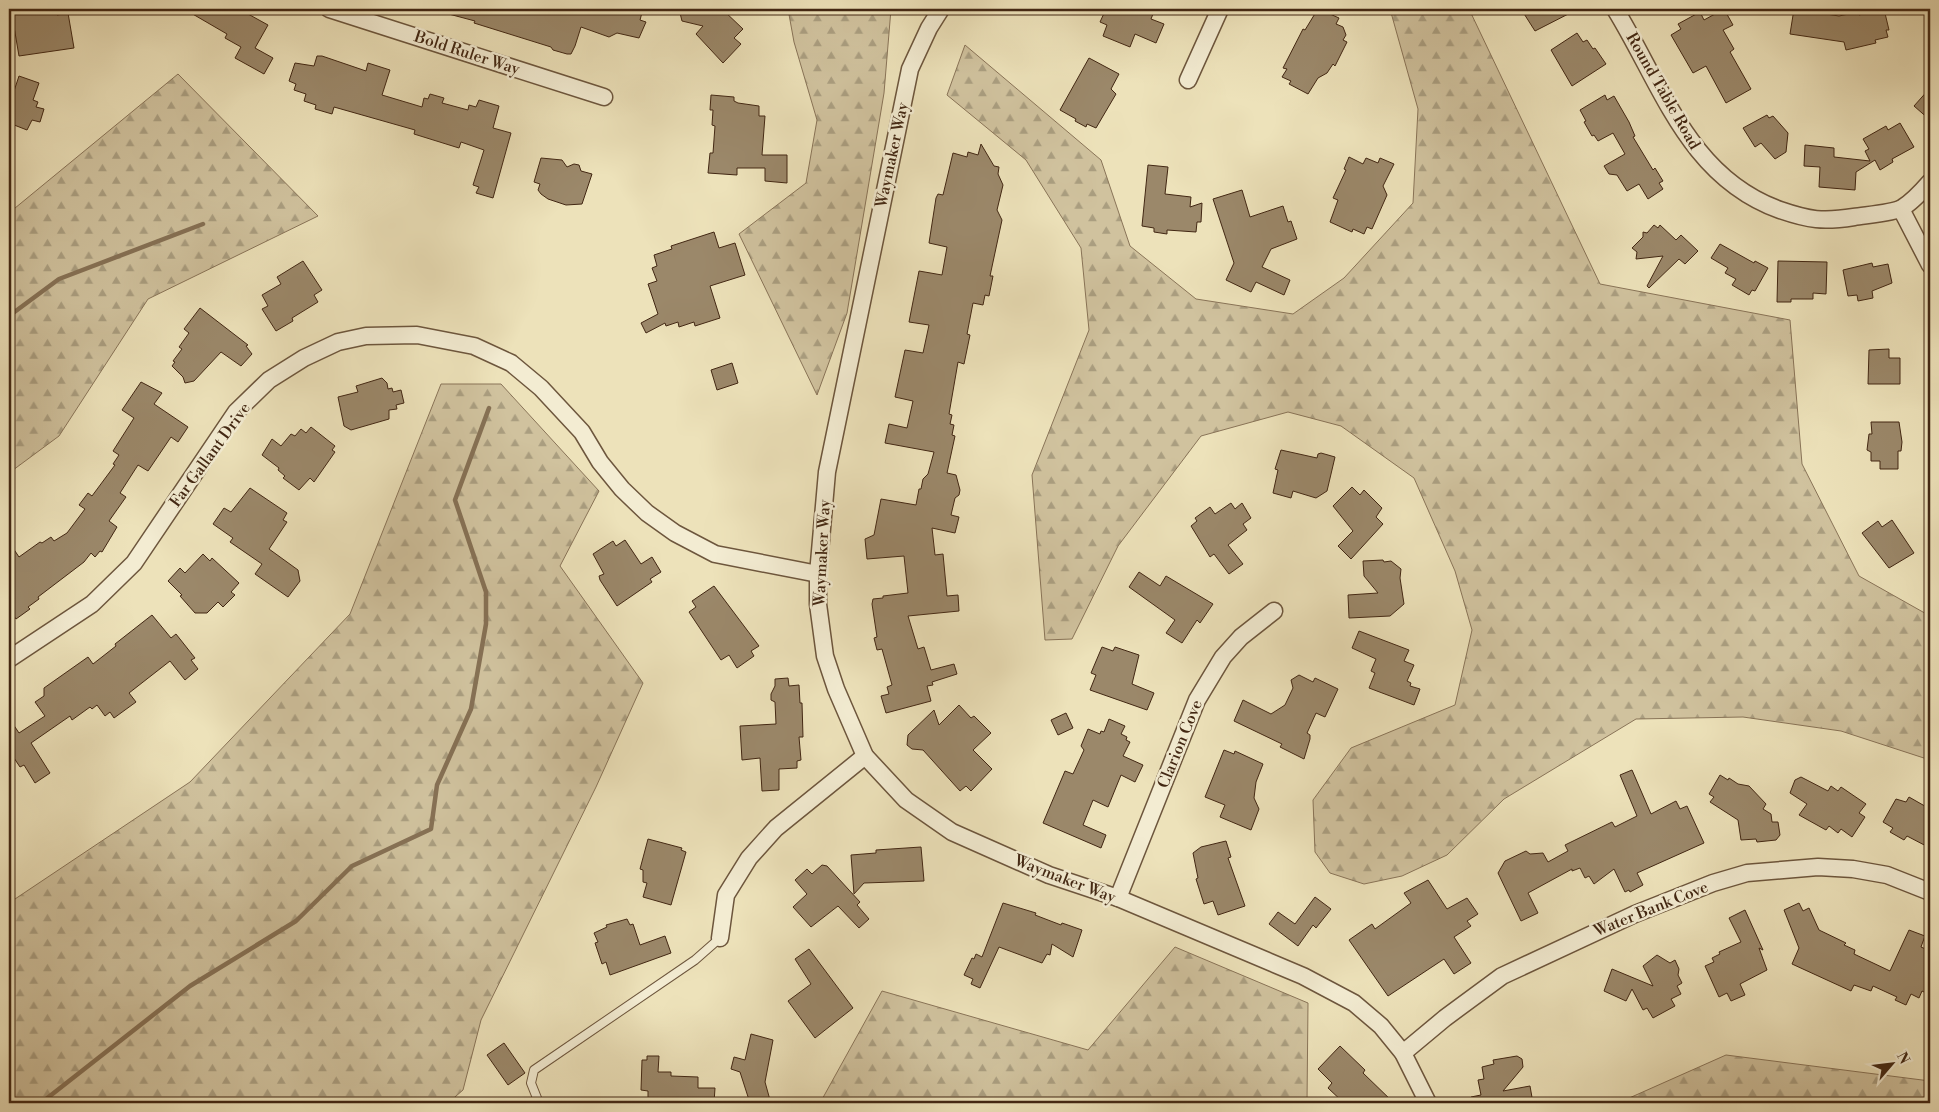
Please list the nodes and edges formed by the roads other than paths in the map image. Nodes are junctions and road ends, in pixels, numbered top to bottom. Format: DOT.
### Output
graph roads {
  1 [pos="329,9"];
  2 [pos="941,9"];
  3 [pos="1220,9"];
  4 [pos="1615,9"];
  5 [pos="1188,80"];
  6 [pos="604,97"];
  7 [pos="1930,182"];
  8 [pos="1901,208"];
  9 [pos="1930,265"];
  10 [pos="818,574"];
  11 [pos="1274,611"];
  12 [pos="9,659"];
  13 [pos="865,756"];
  14 [pos="1930,892"];
  15 [pos="1118,898"];
  16 [pos="720,938"];
  17 [pos="1403,1053"];
  18 [pos="539,1103"];
  19 [pos="1428,1103"];
  1 -- 6 [label="street, Bold Ruler Way"];
  2 -- 10 [label="street, Waymaker Way"];
  3 -- 5 [label="street"];
  4 -- 8 [label="street, Round Table Road"];
  7 -- 8 [label="street"];
  8 -- 9 [label="street"];
  10 -- 12 [label="street, Far Gallant Drive"];
  10 -- 13 [label="street, Waymaker Way"];
  11 -- 15 [label="street, Clarion Cove"];
  13 -- 15 [label="street, Waymaker Way"];
  13 -- 16 [label="street"];
  14 -- 17 [label="street, Water Bank Cove"];
  15 -- 17 [label="street, Waymaker Way"];
  16 -- 18 [label="lane"];
  17 -- 19 [label="street, Waymaker Way"];
}
